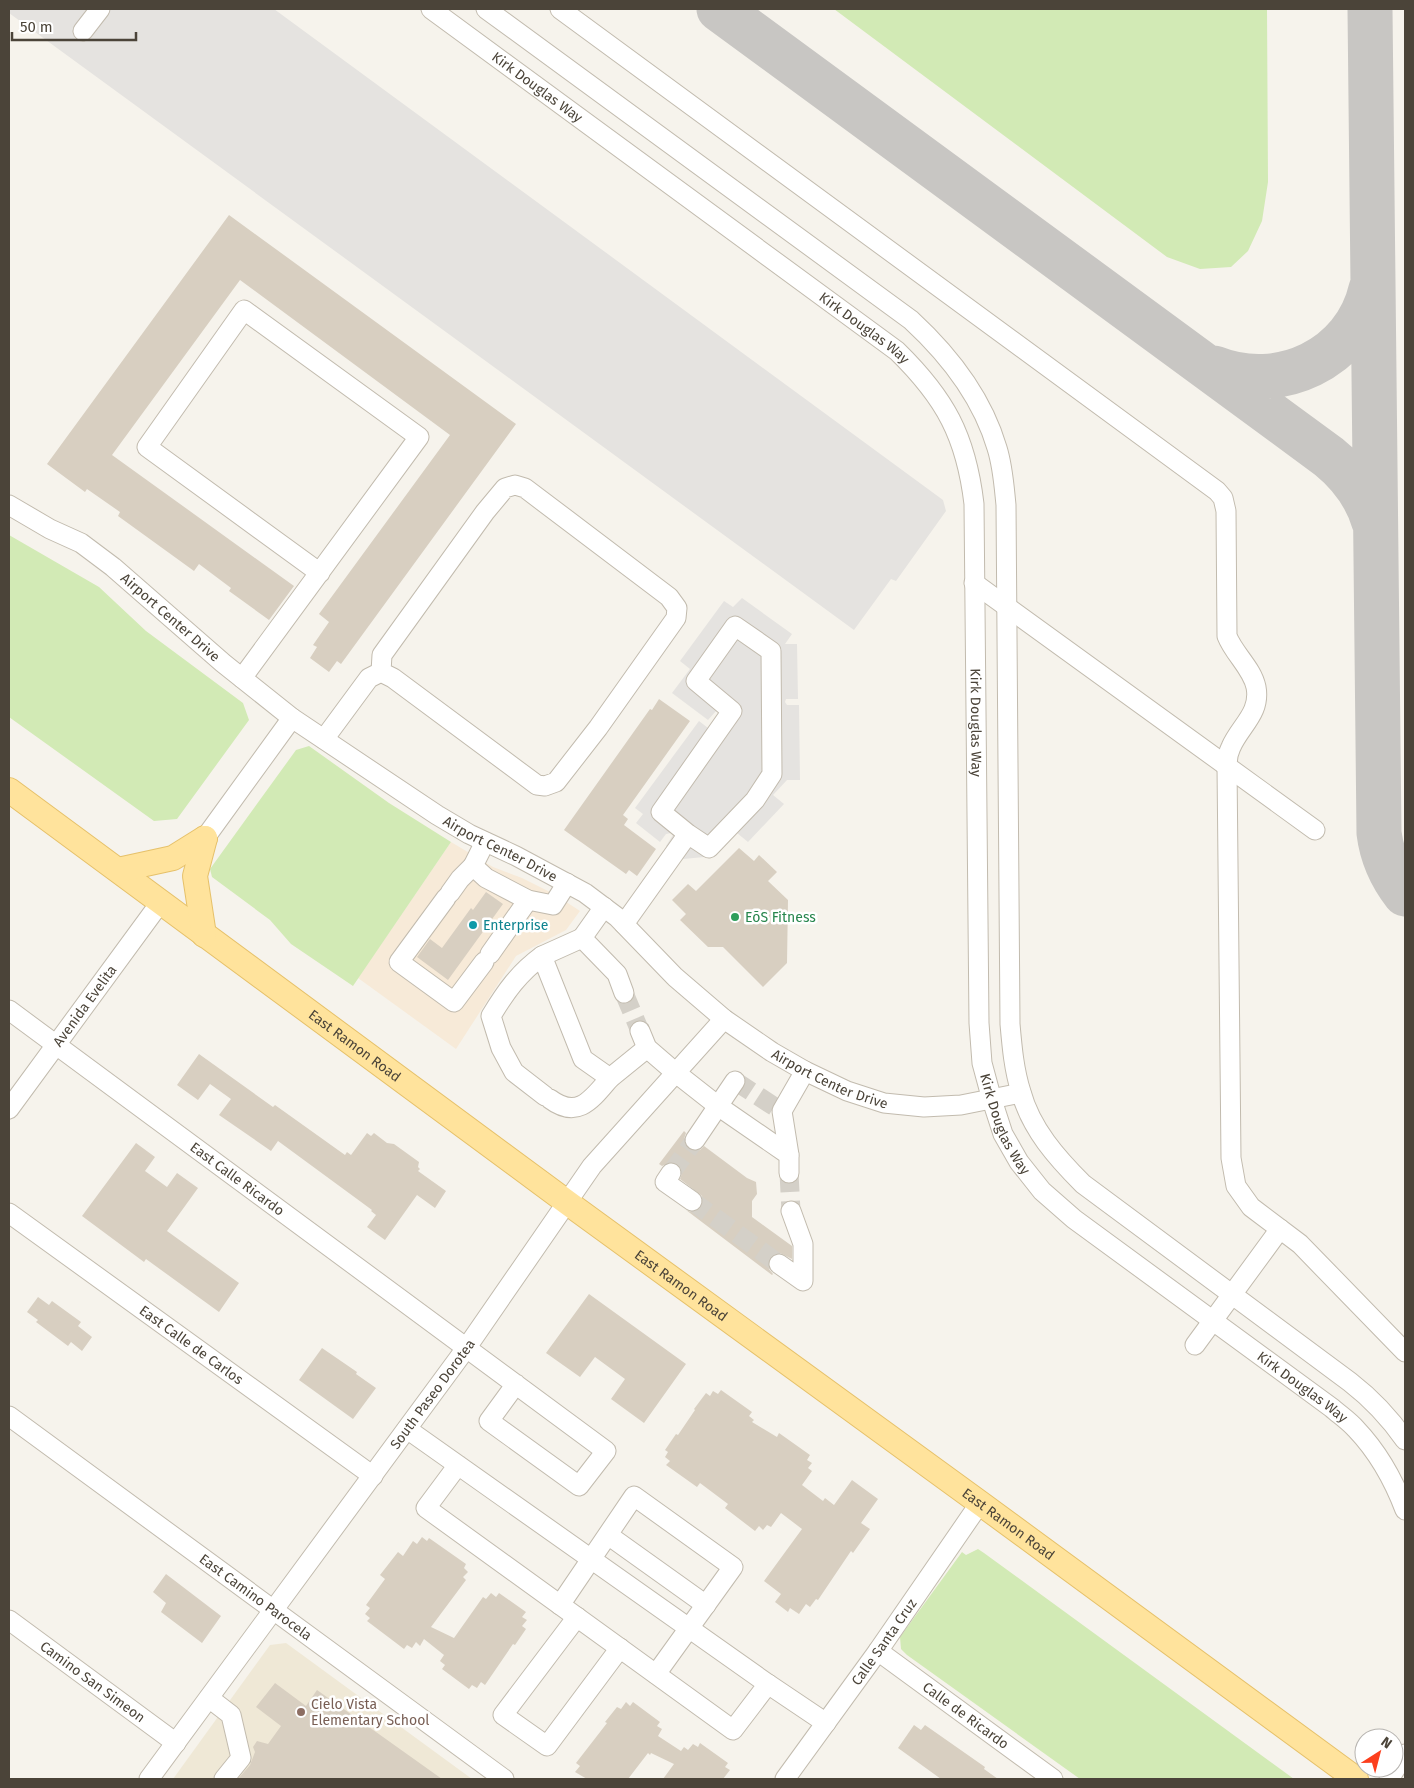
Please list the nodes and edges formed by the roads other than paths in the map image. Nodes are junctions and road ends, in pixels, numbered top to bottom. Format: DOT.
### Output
graph roads {
  1 [pos="100,9"];
  2 [pos="430,9"];
  3 [pos="486,9"];
  4 [pos="560,9"];
  5 [pos="84,31"];
  6 [pos="640,122"];
  7 [pos="620,148"];
  8 [pos="9,505"];
  9 [pos="320,572"];
  10 [pos="974,582"];
  11 [pos="1007,606"];
  12 [pos="381,672"];
  13 [pos="242,678"];
  14 [pos="292,718"];
  15 [pos="324,739"];
  16 [pos="1227,766"];
  17 [pos="9,790"];
  18 [pos="1315,830"];
  19 [pos="688,834"];
  20 [pos="205,838"];
  21 [pos="485,842"];
  22 [pos="473,866"];
  23 [pos="118,870"];
  24 [pos="567,883"];
  25 [pos="528,900"];
  26 [pos="160,902"];
  27 [pos="604,907"];
  28 [pos="624,924"];
  29 [pos="204,934"];
  30 [pos="582,938"];
  31 [pos="542,956"];
  32 [pos="624,993"];
  33 [pos="9,1010"];
  34 [pos="724,1019"];
  35 [pos="56,1045"];
  36 [pos="805,1071"];
  37 [pos="676,1073"];
  38 [pos="610,1078"];
  39 [pos="735,1081"];
  40 [pos="1021,1093"];
  41 [pos="992,1100"];
  42 [pos="718,1106"];
  43 [pos="9,1109"];
  44 [pos="695,1140"];
  45 [pos="671,1173"];
  46 [pos="692,1201"];
  47 [pos="568,1203"];
  48 [pos="791,1211"];
  49 [pos="9,1213"];
  50 [pos="1280,1229"];
  51 [pos="779,1264"];
  52 [pos="1232,1294"];
  53 [pos="1213,1321"];
  54 [pos="1195,1345"];
  55 [pos="467,1347"];
  56 [pos="1405,1352"];
  57 [pos="516,1384"];
  58 [pos="9,1416"];
  59 [pos="407,1429"];
  60 [pos="1405,1440"];
  61 [pos="458,1464"];
  62 [pos="373,1476"];
  63 [pos="980,1503"];
  64 [pos="1405,1510"];
  65 [pos="608,1535"];
  66 [pos="592,1560"];
  67 [pos="560,1605"];
  68 [pos="706,1605"];
  69 [pos="274,1611"];
  70 [pos="577,1617"];
  71 [pos="9,1620"];
  72 [pos="690,1629"];
  73 [pos="620,1648"];
  74 [pos="878,1651"];
  75 [pos="656,1674"];
  76 [pos="768,1684"];
  77 [pos="209,1698"];
  78 [pos="826,1724"];
  79 [pos="176,1743"];
  80 [pos="1405,1754"];
  81 [pos="149,1779"];
  82 [pos="224,1779"];
  83 [pos="504,1779"];
  84 [pos="785,1779"];
  85 [pos="1052,1779"];
  86 [pos="1356,1779"];
  87 [pos="1389,1779"];
  1 -- 5 [label="street"];
  2 -- 7 [label="street, Kirk Douglas Way"];
  3 -- 6 [label="street, Kirk Douglas Way"];
  4 -- 16 [label="street"];
  6 -- 7 [label="street"];
  6 -- 11 [label="street, Kirk Douglas Way"];
  7 -- 10 [label="street, Kirk Douglas Way"];
  8 -- 13 [label="street, Airport Center Drive"];
  9 -- 9 [label="street"];
  9 -- 13 [label="street"];
  10 -- 11 [label="street"];
  10 -- 41 [label="street, Kirk Douglas Way"];
  11 -- 16 [label="street"];
  11 -- 40 [label="street, Kirk Douglas Way"];
  12 -- 12 [label="street"];
  12 -- 15 [label="street"];
  13 -- 14 [label="street, Airport Center Drive"];
  14 -- 15 [label="street, Airport Center Drive"];
  14 -- 20 [label="street"];
  15 -- 21 [label="street, Airport Center Drive"];
  16 -- 18 [label="street"];
  16 -- 50 [label="street"];
  17 -- 23 [label="main road, East Ramon Road"];
  19 -- 19 [label="street"];
  19 -- 28 [label="street"];
  20 -- 23 [label="main road"];
  20 -- 29 [label="main road"];
  21 -- 22 [label="street"];
  21 -- 24 [label="street, Airport Center Drive"];
  22 -- 25 [label="street"];
  22 -- 25 [label="street"];
  23 -- 26 [label="main road, East Ramon Road"];
  24 -- 25 [label="street"];
  24 -- 27 [label="street, Airport Center Drive"];
  26 -- 29 [label="main road, East Ramon Road"];
  26 -- 35 [label="street, Avenida Evelita"];
  27 -- 28 [label="street, Airport Center Drive"];
  27 -- 30 [label="street"];
  28 -- 34 [label="street, Airport Center Drive"];
  29 -- 47 [label="main road, East Ramon Road"];
  30 -- 31 [label="street"];
  30 -- 32 [label="street"];
  31 -- 38 [label="street"];
  31 -- 38 [label="street"];
  33 -- 35 [label="street, East Calle Ricardo"];
  34 -- 36 [label="street, Airport Center Drive"];
  34 -- 37 [label="street, South Paseo Dorotea"];
  35 -- 43 [label="street, Avenida Evelita"];
  35 -- 55 [label="street, East Calle Ricardo"];
  36 -- 41 [label="street, Airport Center Drive"];
  36 -- 42 [label="street"];
  37 -- 38 [label="street"];
  37 -- 42 [label="street"];
  37 -- 47 [label="street, South Paseo Dorotea"];
  39 -- 42 [label="street"];
  40 -- 41 [label="street, Airport Center Drive"];
  40 -- 52 [label="street, Kirk Douglas Way"];
  41 -- 53 [label="street, Kirk Douglas Way"];
  42 -- 44 [label="street"];
  45 -- 46 [label="street"];
  47 -- 55 [label="street, South Paseo Dorotea"];
  47 -- 63 [label="main road, East Ramon Road"];
  48 -- 51 [label="street"];
  49 -- 62 [label="street, East Calle de Carlos"];
  50 -- 52 [label="street"];
  50 -- 56 [label="street"];
  52 -- 53 [label="street"];
  52 -- 60 [label="street, Kirk Douglas Way"];
  53 -- 54 [label="street"];
  53 -- 64 [label="street, Kirk Douglas Way"];
  55 -- 57 [label="street, East Calle Ricardo"];
  55 -- 59 [label="street, South Paseo Dorotea"];
  57 -- 57 [label="street, East Calle Ricardo"];
  58 -- 69 [label="street, East Camino Parocela"];
  59 -- 61 [label="street"];
  59 -- 62 [label="street, South Paseo Dorotea"];
  61 -- 66 [label="street"];
  61 -- 67 [label="street"];
  62 -- 69 [label="street, South Paseo Dorotea"];
  63 -- 74 [label="street, Calle Santa Cruz"];
  63 -- 86 [label="main road, East Ramon Road"];
  65 -- 66 [label="street"];
  65 -- 68 [label="street"];
  65 -- 68 [label="street"];
  66 -- 67 [label="street"];
  66 -- 72 [label="street"];
  67 -- 70 [label="street"];
  68 -- 72 [label="street"];
  69 -- 77 [label="street, South Paseo Dorotea"];
  69 -- 83 [label="street, East Camino Parocela"];
  70 -- 73 [label="street"];
  70 -- 73 [label="street"];
  71 -- 79 [label="street, Camino San Simeon"];
  72 -- 75 [label="street"];
  72 -- 76 [label="street"];
  73 -- 75 [label="street"];
  74 -- 78 [label="street, Calle Santa Cruz"];
  74 -- 85 [label="street, Calle de Ricardo"];
  75 -- 76 [label="street"];
  76 -- 78 [label="street"];
  77 -- 79 [label="street, South Paseo Dorotea"];
  77 -- 82 [label="street"];
  78 -- 84 [label="street, Calle Santa Cruz"];
  79 -- 81 [label="street, South Paseo Dorotea"];
  80 -- 87 [label="street"];
}
